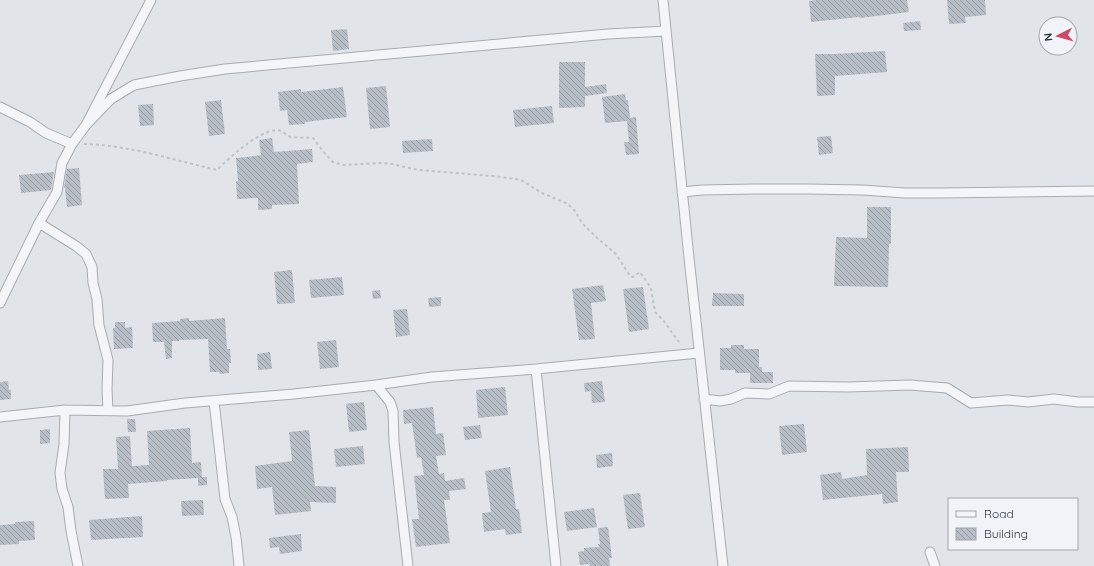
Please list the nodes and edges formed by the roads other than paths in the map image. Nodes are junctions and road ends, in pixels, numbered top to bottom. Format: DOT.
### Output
graph roads {
  1 [pos="151,0"];
  2 [pos="663,0"];
  3 [pos="666,31"];
  4 [pos="0,107"];
  5 [pos="86,125"];
  6 [pos="72,144"];
  7 [pos="1094,191"];
  8 [pos="682,192"];
  9 [pos="39,223"];
  10 [pos="0,304"];
  11 [pos="699,353"];
  12 [pos="536,369"];
  13 [pos="376,385"];
  14 [pos="704,399"];
  15 [pos="214,401"];
  16 [pos="1094,402"];
  17 [pos="65,410"];
  18 [pos="108,410"];
  19 [pos="0,418"];
  20 [pos="930,552"];
  21 [pos="78,566"];
  22 [pos="239,566"];
  23 [pos="408,566"];
  24 [pos="556,566"];
  25 [pos="722,566"];
  26 [pos="935,566"];
  1 -- 5 [label="street"];
  2 -- 3 [label="street"];
  3 -- 5 [label="street"];
  3 -- 8 [label="street"];
  4 -- 6 [label="street"];
  5 -- 6 [label="street"];
  6 -- 9 [label="street"];
  7 -- 8 [label="street"];
  8 -- 11 [label="street"];
  9 -- 10 [label="street"];
  9 -- 18 [label="street"];
  11 -- 12 [label="street"];
  11 -- 14 [label="street"];
  12 -- 13 [label="street"];
  12 -- 24 [label="street"];
  13 -- 15 [label="street"];
  13 -- 23 [label="street"];
  14 -- 16 [label="street"];
  14 -- 25 [label="street"];
  15 -- 18 [label="street"];
  15 -- 22 [label="street"];
  17 -- 18 [label="street"];
  17 -- 19 [label="street"];
  17 -- 21 [label="street"];
  20 -- 26 [label="street"];
}
